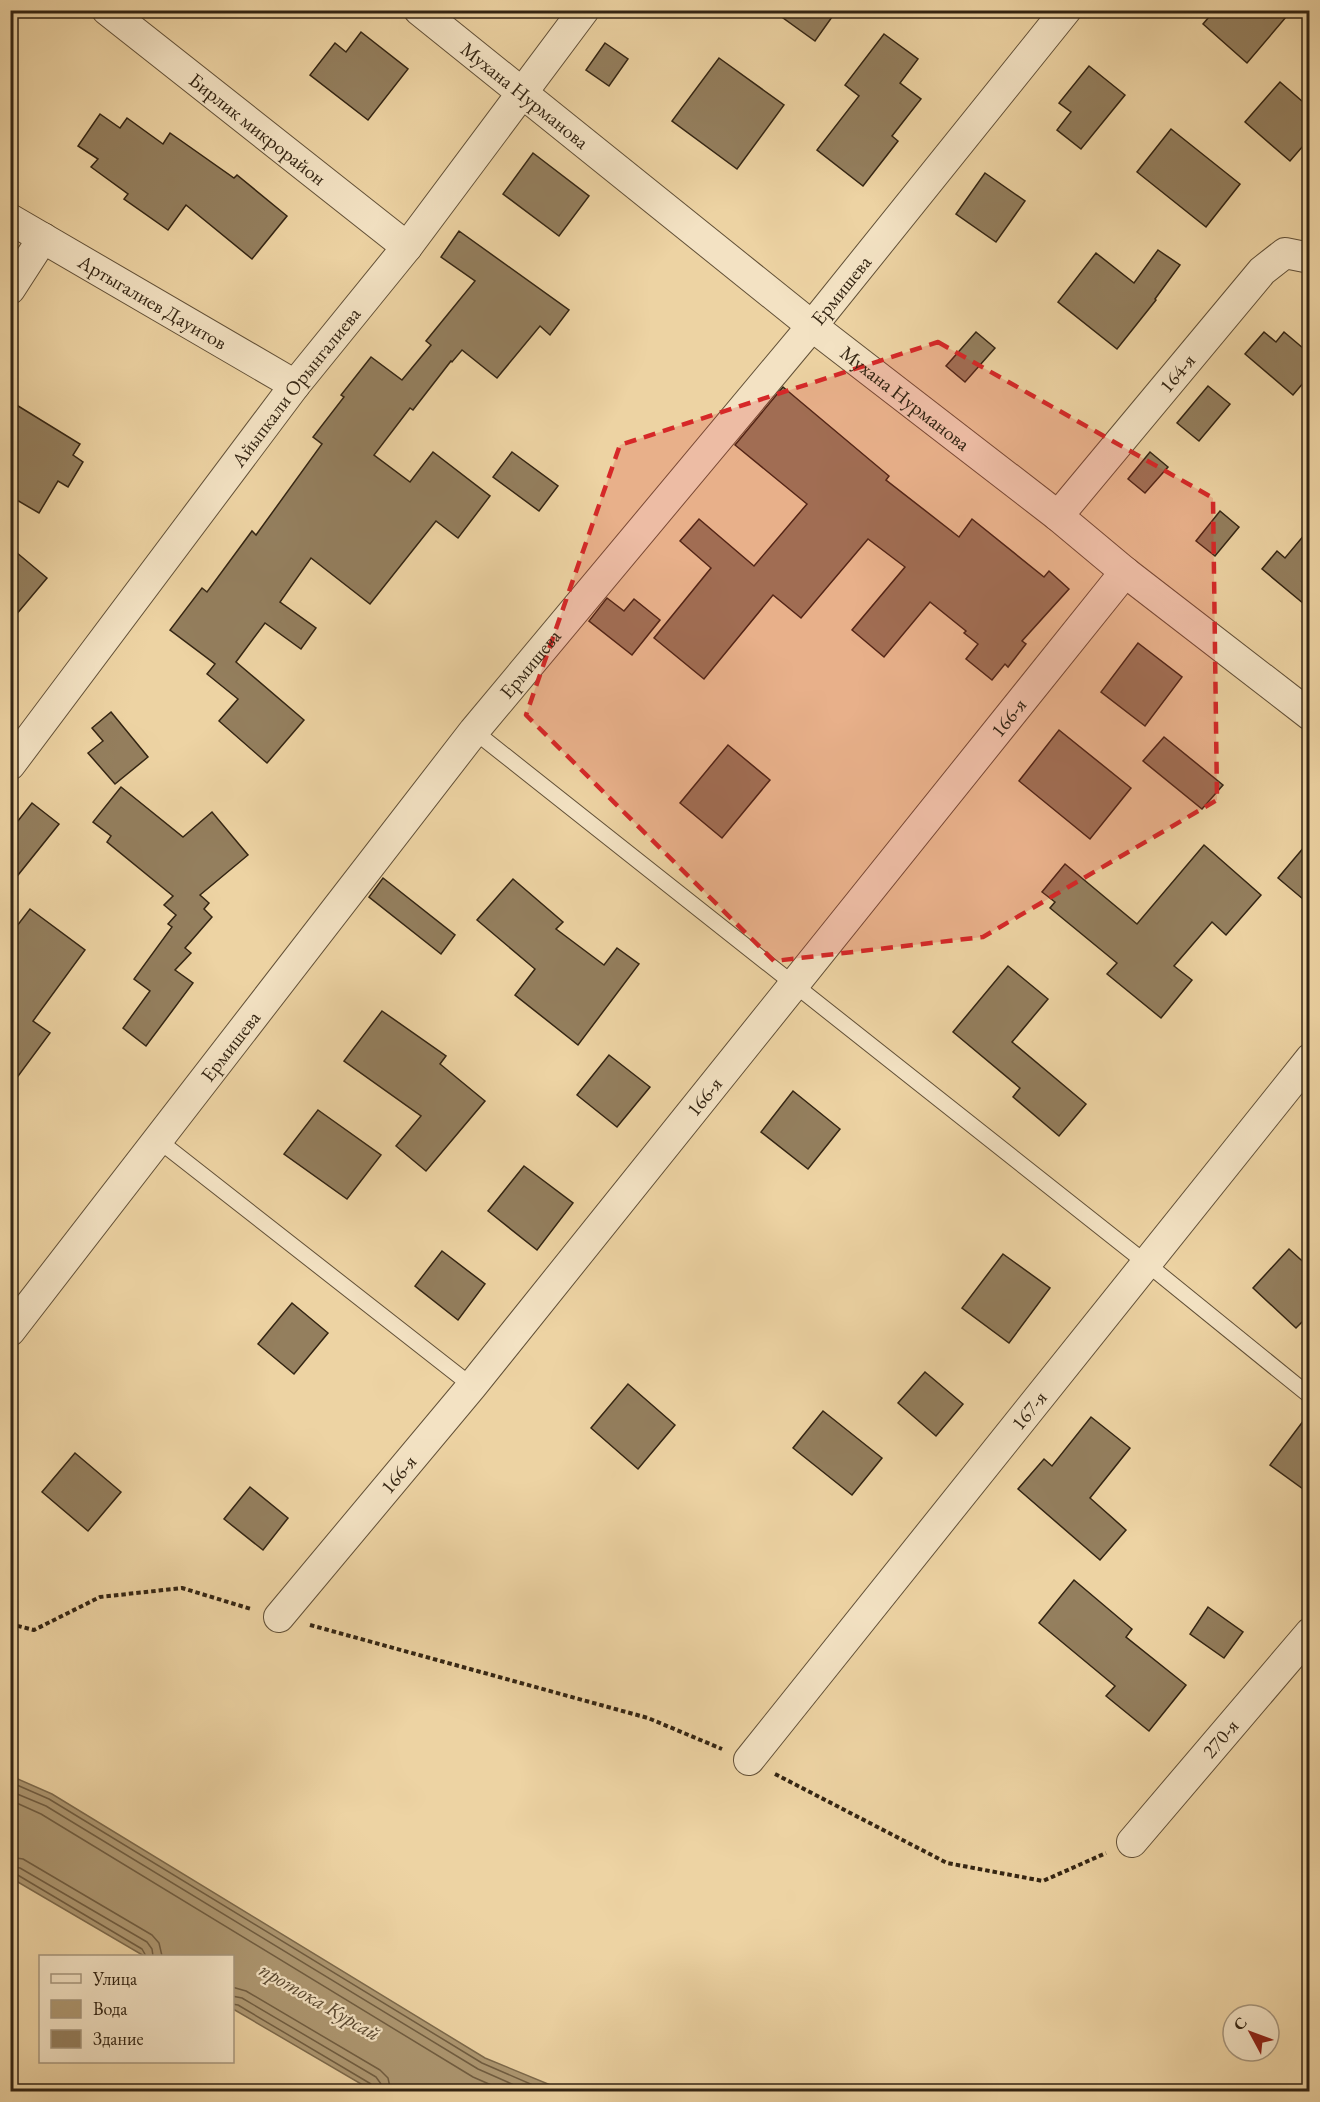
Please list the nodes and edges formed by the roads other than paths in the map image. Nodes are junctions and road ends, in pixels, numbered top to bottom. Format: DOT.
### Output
graph roads {
  1 [pos="107,10"];
  2 [pos="419,10"];
  3 [pos="584,10"];
  4 [pos="1066,10"];
  5 [pos="523,93"];
  6 [pos="10,219"];
  7 [pos="43,238"];
  8 [pos="407,247"];
  9 [pos="1310,258"];
  10 [pos="10,289"];
  11 [pos="812,326"];
  12 [pos="295,385"];
  13 [pos="1058,516"];
  14 [pos="1125,572"];
  15 [pos="1310,715"];
  16 [pos="474,731"];
  17 [pos="10,765"];
  18 [pos="793,985"];
  19 [pos="1310,1059"];
  20 [pos="158,1140"];
  21 [pos="1146,1263"];
  22 [pos="10,1331"];
  23 [pos="472,1386"];
  24 [pos="1310,1396"];
  25 [pos="279,1617"];
  26 [pos="1310,1633"];
  27 [pos="749,1760"];
  28 [pos="1132,1842"];
  1 -- 8 [label="street, Бирлик микрорайон"];
  2 -- 5 [label="street, Мухана Нурманова"];
  3 -- 5 [label="street, Айыпкали Орынгалиева"];
  4 -- 11 [label="street, Ермишева"];
  5 -- 8 [label="street, Айыпкали Орынгалиева"];
  5 -- 11 [label="street, Мухана Нурманова"];
  6 -- 7 [label="street, Артыгалиев Дауитов"];
  7 -- 10 [label="street"];
  7 -- 12 [label="street, Артыгалиев Дауитов"];
  8 -- 12 [label="street, Айыпкали Орынгалиева"];
  9 -- 13 [label="street, 164-я"];
  11 -- 13 [label="street, Мухана Нурманова"];
  11 -- 16 [label="street, Ермишева"];
  12 -- 17 [label="street, Айыпкали Орынгалиева"];
  13 -- 14 [label="street, Мухана Нурманова"];
  14 -- 15 [label="street, Мухана Нурманова"];
  14 -- 18 [label="street, 166-я"];
  16 -- 18 [label="lane"];
  16 -- 20 [label="street, Ермишева"];
  18 -- 21 [label="lane"];
  18 -- 23 [label="street, 166-я"];
  19 -- 21 [label="street, 167-я"];
  20 -- 22 [label="street, Ермишева"];
  20 -- 23 [label="lane"];
  21 -- 24 [label="lane"];
  21 -- 27 [label="street, 167-я"];
  23 -- 25 [label="street, 166-я"];
  26 -- 28 [label="street, 270-я"];
}
